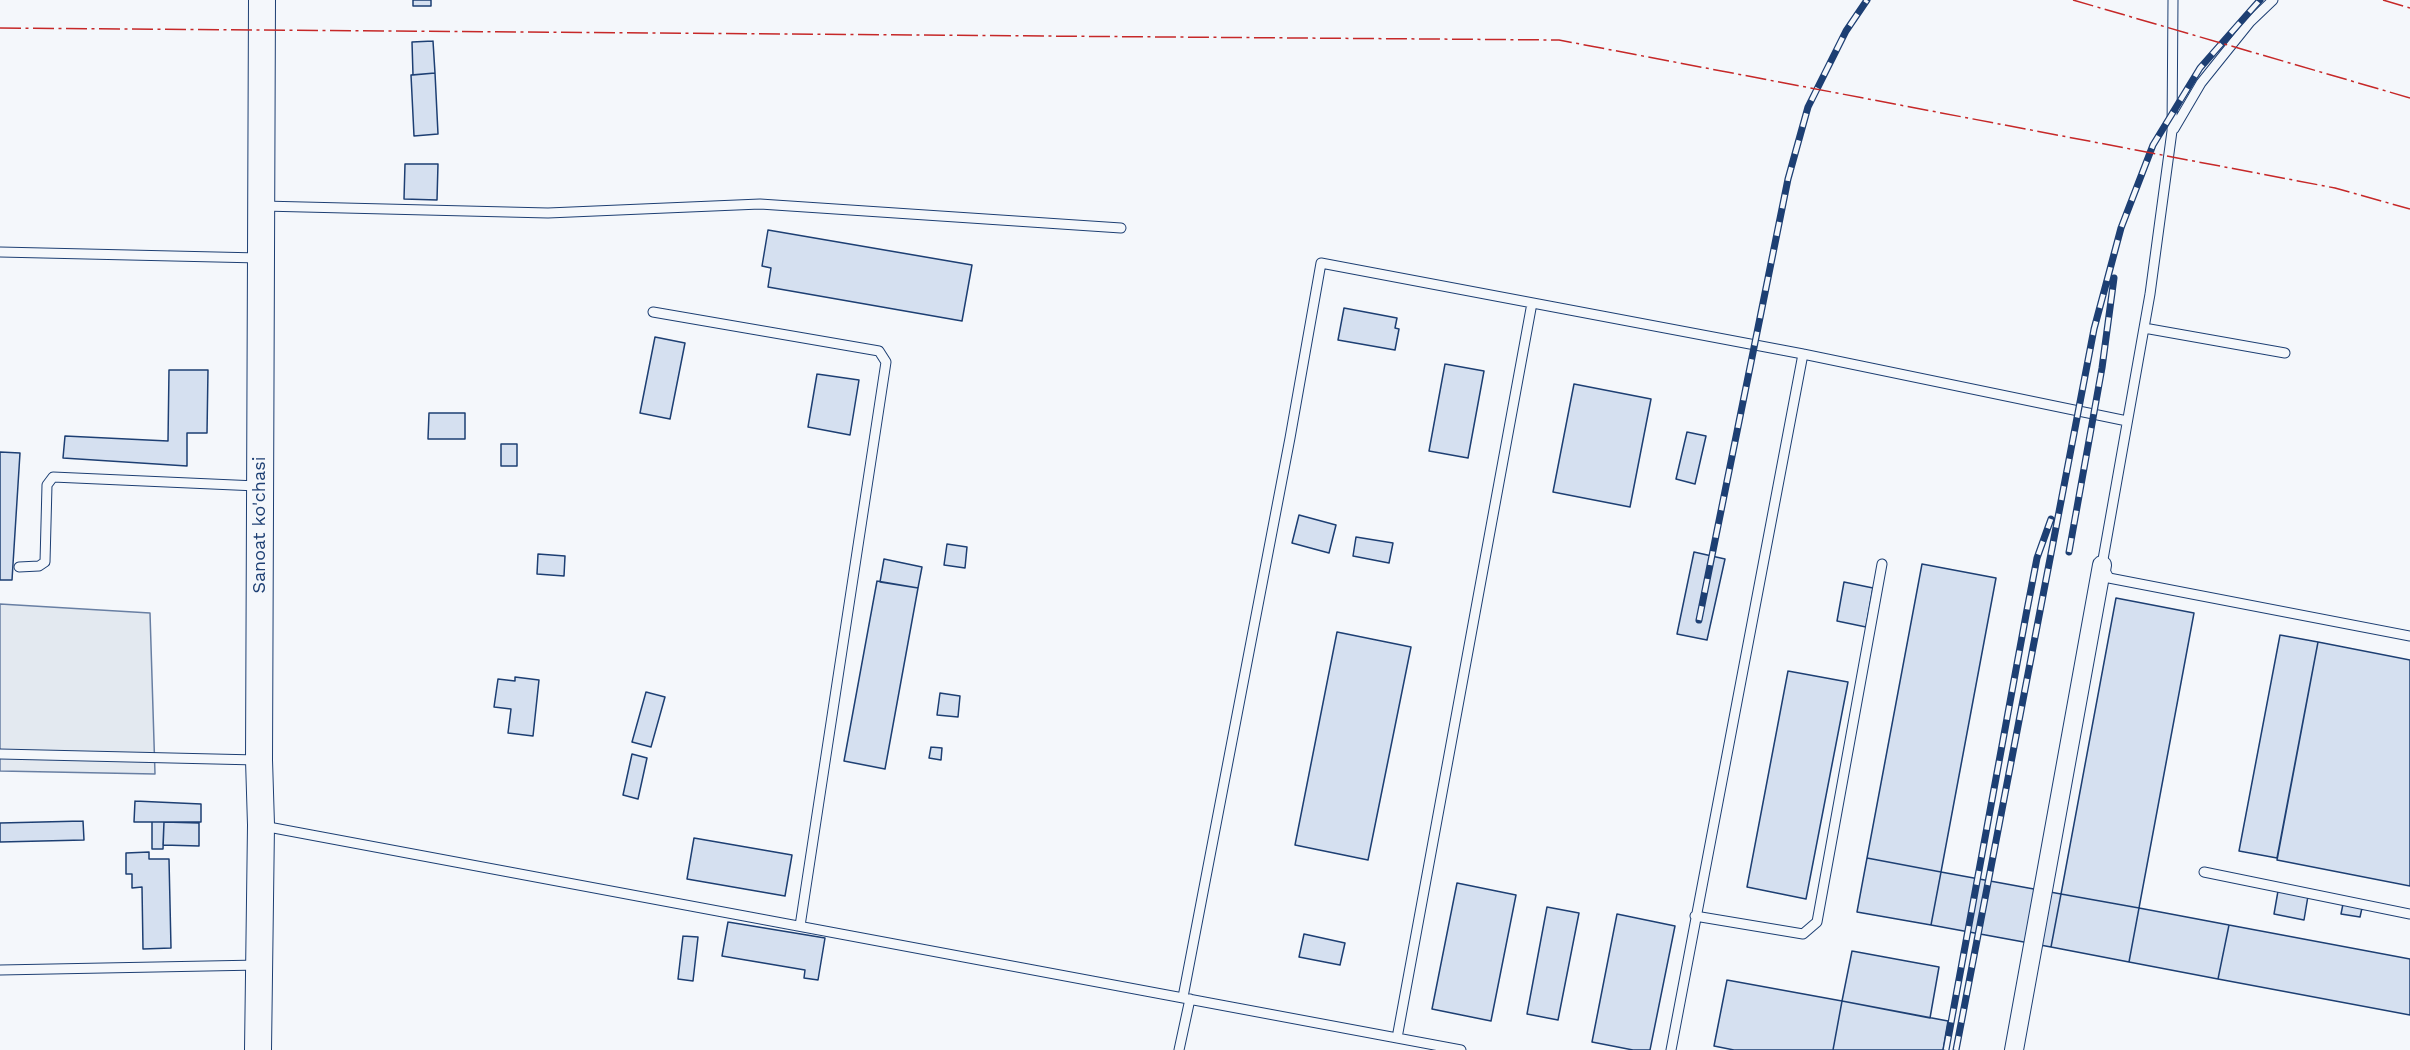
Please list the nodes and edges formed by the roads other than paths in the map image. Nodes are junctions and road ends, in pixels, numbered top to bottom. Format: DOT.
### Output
graph roads {
  1 [pos="262,0"];
  2 [pos="2173,0"];
  3 [pos="2273,0"];
  4 [pos="2172,131"];
  5 [pos="260,206"];
  6 [pos="1121,228"];
  7 [pos="0,252"];
  8 [pos="260,258"];
  9 [pos="1532,303"];
  10 [pos="653,312"];
  11 [pos="2144,327"];
  12 [pos="1803,354"];
  13 [pos="2285,354"];
  14 [pos="2127,421"];
  15 [pos="260,486"];
  16 [pos="1882,564"];
  17 [pos="2102,565"];
  18 [pos="19,567"];
  19 [pos="2410,636"];
  20 [pos="0,754"];
  21 [pos="259,760"];
  22 [pos="261,825"];
  23 [pos="2204,872"];
  24 [pos="2410,914"];
  25 [pos="1695,916"];
  26 [pos="800,926"];
  27 [pos="259,965"];
  28 [pos="0,970"];
  29 [pos="1186,998"];
  30 [pos="1398,1038"];
  31 [pos="258,1050"];
  32 [pos="1179,1050"];
  33 [pos="1461,1050"];
  34 [pos="1671,1050"];
  35 [pos="2014,1050"];
  1 -- 5 [label="main road, Sanoat ko'chasi"];
  2 -- 4 [label="lane"];
  3 -- 4 [label="lane"];
  4 -- 11 [label="lane"];
  5 -- 6 [label="lane"];
  5 -- 8 [label="main road, Sanoat ko'chasi"];
  7 -- 8 [label="lane"];
  8 -- 15 [label="main road, Sanoat ko'chasi"];
  9 -- 12 [label="lane"];
  9 -- 29 [label="lane"];
  9 -- 30 [label="lane"];
  10 -- 26 [label="lane"];
  11 -- 13 [label="lane"];
  11 -- 14 [label="lane"];
  12 -- 14 [label="lane"];
  12 -- 25 [label="lane"];
  14 -- 17 [label="lane"];
  15 -- 18 [label="lane"];
  15 -- 21 [label="main road, Sanoat ko'chasi"];
  16 -- 25 [label="lane"];
  17 -- 19 [label="lane"];
  17 -- 35 [label="street"];
  20 -- 21 [label="lane"];
  21 -- 22 [label="main road, Sanoat ko'chasi"];
  22 -- 26 [label="lane"];
  22 -- 27 [label="main road, Sanoat ko'chasi"];
  23 -- 24 [label="lane"];
  25 -- 34 [label="lane"];
  26 -- 29 [label="lane"];
  27 -- 28 [label="lane"];
  27 -- 31 [label="main road, Sanoat ko'chasi"];
  29 -- 30 [label="lane"];
  29 -- 32 [label="lane"];
  30 -- 33 [label="lane"];
}
